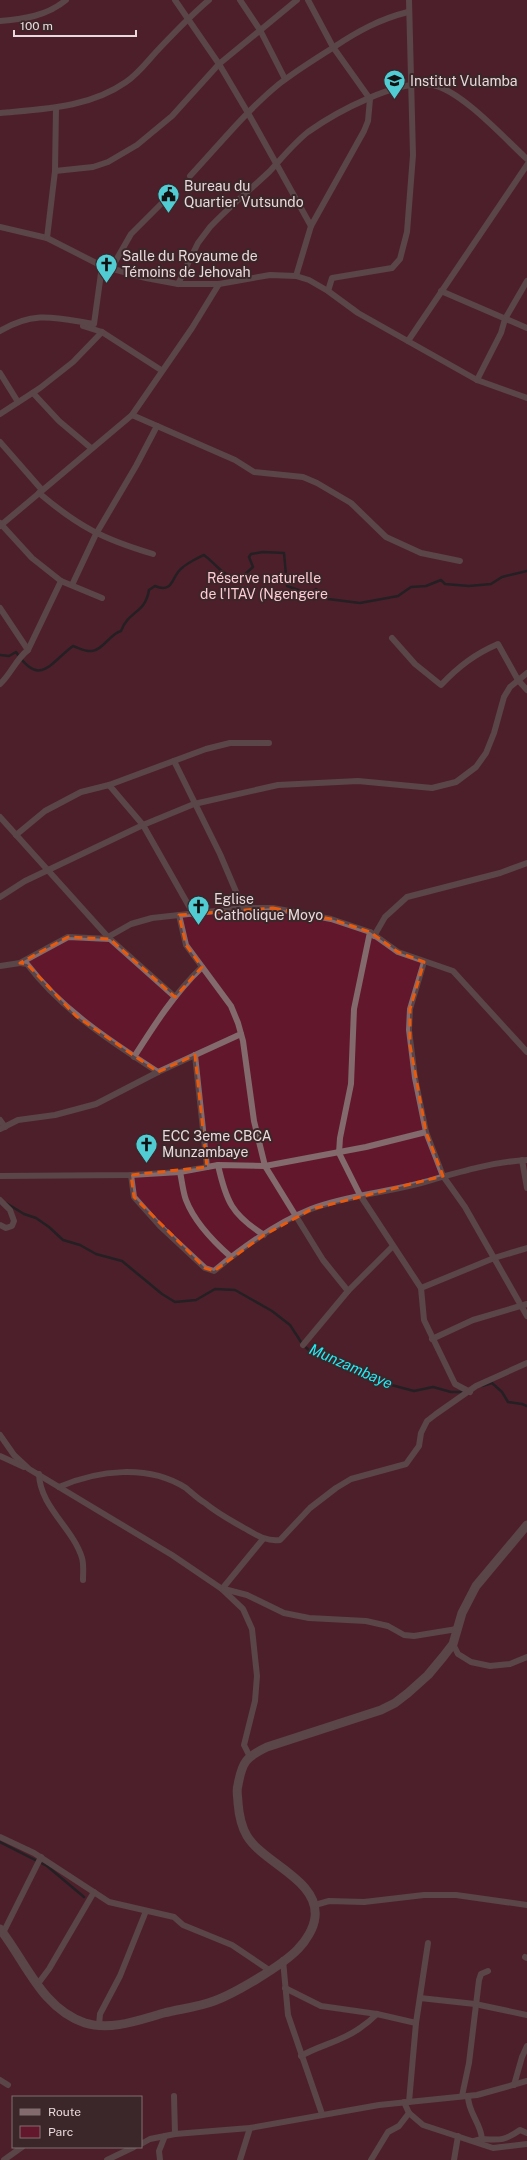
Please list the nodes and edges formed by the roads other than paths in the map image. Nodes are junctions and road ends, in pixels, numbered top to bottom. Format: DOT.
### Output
graph roads {
  1 [pos="66,0"];
  2 [pos="175,0"];
  3 [pos="209,0"];
  4 [pos="240,0"];
  5 [pos="297,0"];
  6 [pos="409,0"];
  7 [pos="310,1"];
  8 [pos="408,12"];
  9 [pos="187,19"];
  10 [pos="0,21"];
  11 [pos="260,30"];
  12 [pos="334,47"];
  13 [pos="219,64"];
  14 [pos="285,79"];
  15 [pos="411,84"];
  16 [pos="370,99"];
  17 [pos="56,108"];
  18 [pos="0,113"];
  19 [pos="248,113"];
  20 [pos="527,159"];
  21 [pos="277,164"];
  22 [pos="527,165"];
  23 [pos="55,171"];
  24 [pos="190,176"];
  25 [pos="173,192"];
  26 [pos="311,226"];
  27 [pos="0,227"];
  28 [pos="47,238"];
  29 [pos="102,266"];
  30 [pos="111,269"];
  31 [pos="296,276"];
  32 [pos="527,281"];
  33 [pos="178,284"];
  34 [pos="219,284"];
  35 [pos="328,291"];
  36 [pos="441,291"];
  37 [pos="58,318"];
  38 [pos="505,319"];
  39 [pos="527,328"];
  40 [pos="0,331"];
  41 [pos="102,332"];
  42 [pos="408,341"];
  43 [pos="162,370"];
  44 [pos="0,374"];
  45 [pos="477,380"];
  46 [pos="33,393"];
  47 [pos="527,398"];
  48 [pos="18,402"];
  49 [pos="0,414"];
  50 [pos="132,415"];
  51 [pos="157,426"];
  52 [pos="0,442"];
  53 [pos="91,448"];
  54 [pos="41,492"];
  55 [pos="0,525"];
  56 [pos="96,534"];
  57 [pos="153,554"];
  58 [pos="460,561"];
  59 [pos="61,581"];
  60 [pos="72,585"];
  61 [pos="102,598"];
  62 [pos="0,608"];
  63 [pos="392,638"];
  64 [pos="28,650"];
  65 [pos="527,674"];
  66 [pos="518,680"];
  67 [pos="0,684"];
  68 [pos="527,690"];
  69 [pos="269,743"];
  70 [pos="174,761"];
  71 [pos="108,785"];
  72 [pos="194,804"];
  73 [pos="0,817"];
  74 [pos="143,825"];
  75 [pos="16,835"];
  76 [pos="527,863"];
  77 [pos="49,871"];
  78 [pos="0,897"];
  79 [pos="242,908"];
  80 [pos="179,915"];
  81 [pos="194,915"];
  82 [pos="372,934"];
  83 [pos="109,938"];
  84 [pos="424,962"];
  85 [pos="20,963"];
  86 [pos="0,966"];
  87 [pos="202,967"];
  88 [pos="175,997"];
  89 [pos="241,1034"];
  90 [pos="527,1052"];
  91 [pos="195,1055"];
  92 [pos="134,1057"];
  93 [pos="158,1072"];
  94 [pos="0,1120"];
  95 [pos="3,1128"];
  96 [pos="426,1132"];
  97 [pos="339,1153"];
  98 [pos="524,1160"];
  99 [pos="218,1165"];
  100 [pos="265,1166"];
  101 [pos="207,1167"];
  102 [pos="180,1172"];
  103 [pos="131,1175"];
  104 [pos="0,1176"];
  105 [pos="443,1176"];
  106 [pos="527,1188"];
  107 [pos="360,1195"];
  108 [pos="0,1201"];
  109 [pos="295,1216"];
  110 [pos="0,1225"];
  111 [pos="264,1235"];
  112 [pos="392,1247"];
  113 [pos="527,1248"];
  114 [pos="231,1257"];
  115 [pos="494,1258"];
  116 [pos="421,1288"];
  117 [pos="348,1291"];
  118 [pos="525,1305"];
  119 [pos="527,1316"];
  120 [pos="432,1339"];
  121 [pos="303,1345"];
  122 [pos="527,1363"];
  123 [pos="470,1392"];
  124 [pos="0,1435"];
  125 [pos="0,1456"];
  126 [pos="29,1469"];
  127 [pos="39,1474"];
  128 [pos="59,1487"];
  129 [pos="527,1525"];
  130 [pos="263,1539"];
  131 [pos="83,1580"];
  132 [pos="222,1589"];
  133 [pos="457,1629"];
  134 [pos="453,1644"];
  135 [pos="527,1657"];
  136 [pos="250,1755"];
  137 [pos="0,1836"];
  138 [pos="41,1857"];
  139 [pos="94,1892"];
  140 [pos="315,1905"];
  141 [pos="527,1905"];
  142 [pos="146,1911"];
  143 [pos="2,1931"];
  144 [pos="428,1943"];
  145 [pos="284,1960"];
  146 [pos="269,1970"];
  147 [pos="488,1971"];
  148 [pos="37,1985"];
  149 [pos="285,1988"];
  150 [pos="420,1998"];
  151 [pos="475,2004"];
  152 [pos="377,2014"];
  153 [pos="527,2015"];
  154 [pos="416,2023"];
  155 [pos="99,2025"];
  156 [pos="527,2046"];
  157 [pos="301,2056"];
  158 [pos="0,2080"];
  159 [pos="527,2081"];
  160 [pos="8,2085"];
  161 [pos="514,2085"];
  162 [pos="174,2096"];
  163 [pos="465,2096"];
  164 [pos="406,2102"];
  165 [pos="408,2113"];
  166 [pos="322,2114"];
  167 [pos="250,2128"];
  168 [pos="527,2133"];
  169 [pos="174,2134"];
  170 [pos="165,2136"];
  171 [pos="458,2136"];
  172 [pos="482,2139"];
  173 [pos="474,2141"];
  174 [pos="142,2144"];
  175 [pos="527,2144"];
  176 [pos="21,2148"];
  177 [pos="131,2148"];
  178 [pos="4,2160"];
  179 [pos="107,2160"];
  180 [pos="160,2160"];
  181 [pos="240,2160"];
  182 [pos="371,2160"];
  183 [pos="454,2160"];
  1 -- 10 [label="street"];
  2 -- 9 [label="street"];
  3 -- 9 [label="street"];
  4 -- 11 [label="street"];
  5 -- 11 [label="street"];
  6 -- 8 [label="street"];
  7 -- 12 [label="street"];
  8 -- 12 [label="street"];
  8 -- 15 [label="street"];
  9 -- 13 [label="street"];
  9 -- 17 [label="street"];
  11 -- 13 [label="street"];
  11 -- 14 [label="street"];
  12 -- 14 [label="street"];
  12 -- 16 [label="street"];
  13 -- 19 [label="street"];
  13 -- 23 [label="street"];
  14 -- 19 [label="street"];
  15 -- 16 [label="street"];
  15 -- 20 [label="street"];
  15 -- 35 [label="street"];
  16 -- 21 [label="street"];
  16 -- 26 [label="street"];
  17 -- 18 [label="street"];
  17 -- 23 [label="street"];
  19 -- 21 [label="street"];
  19 -- 24 [label="street"];
  21 -- 26 [label="street"];
  21 -- 33 [label="street"];
  22 -- 36 [label="street"];
  23 -- 28 [label="street"];
  25 -- 30 [label="street"];
  26 -- 31 [label="street"];
  27 -- 28 [label="street"];
  28 -- 29 [label="street"];
  29 -- 30 [label="street"];
  29 -- 37 [label="street"];
  30 -- 33 [label="street"];
  31 -- 34 [label="street"];
  31 -- 35 [label="street"];
  32 -- 38 [label="street"];
  33 -- 34 [label="street"];
  34 -- 43 [label="street"];
  35 -- 42 [label="street"];
  36 -- 38 [label="street"];
  36 -- 42 [label="street"];
  37 -- 40 [label="street"];
  37 -- 41 [label="street"];
  38 -- 39 [label="street"];
  38 -- 45 [label="street"];
  41 -- 43 [label="street"];
  41 -- 46 [label="street"];
  42 -- 45 [label="street"];
  43 -- 50 [label="street"];
  44 -- 48 [label="street"];
  45 -- 47 [label="street"];
  46 -- 48 [label="street"];
  46 -- 53 [label="street"];
  48 -- 49 [label="street"];
  50 -- 51 [label="street"];
  50 -- 53 [label="street"];
  51 -- 56 [label="street"];
  51 -- 58 [label="street"];
  52 -- 54 [label="street"];
  53 -- 54 [label="street"];
  54 -- 55 [label="street"];
  54 -- 56 [label="street"];
  55 -- 59 [label="street"];
  56 -- 57 [label="street"];
  56 -- 60 [label="street"];
  59 -- 60 [label="street"];
  59 -- 64 [label="street"];
  60 -- 61 [label="street"];
  62 -- 64 [label="street"];
  63 -- 66 [label="street"];
  64 -- 67 [label="street"];
  65 -- 66 [label="street"];
  66 -- 68 [label="street"];
  66 -- 72 [label="street"];
  69 -- 70 [label="street"];
  70 -- 71 [label="street"];
  70 -- 72 [label="street"];
  71 -- 74 [label="street"];
  71 -- 75 [label="street"];
  72 -- 74 [label="street"];
  72 -- 79 [label="street"];
  73 -- 75 [label="street"];
  74 -- 77 [label="street"];
  74 -- 81 [label="street"];
  75 -- 77 [label="street"];
  76 -- 82 [label="street"];
  77 -- 78 [label="street"];
  77 -- 83 [label="street"];
  79 -- 81 [label="street"];
  79 -- 82 [label="street"];
  80 -- 81 [label="street"];
  80 -- 83 [label="street"];
  80 -- 87 [label="street"];
  82 -- 84 [label="street"];
  82 -- 97 [label="street"];
  83 -- 85 [label="street"];
  83 -- 88 [label="street"];
  84 -- 90 [label="street"];
  84 -- 96 [label="street"];
  85 -- 86 [label="street"];
  85 -- 92 [label="street"];
  87 -- 88 [label="street"];
  87 -- 89 [label="street"];
  88 -- 92 [label="street"];
  89 -- 91 [label="street"];
  89 -- 100 [label="street"];
  91 -- 93 [label="street"];
  91 -- 101 [label="street"];
  92 -- 93 [label="street"];
  93 -- 95 [label="street"];
  94 -- 95 [label="street"];
  96 -- 97 [label="street"];
  96 -- 105 [label="street"];
  97 -- 100 [label="street"];
  97 -- 107 [label="street"];
  98 -- 105 [label="street"];
  98 -- 106 [label="street"];
  99 -- 100 [label="street"];
  99 -- 101 [label="street"];
  99 -- 111 [label="street"];
  100 -- 109 [label="street"];
  101 -- 102 [label="street"];
  102 -- 103 [label="street"];
  102 -- 114 [label="street"];
  103 -- 104 [label="street"];
  103 -- 114 [label="street"];
  105 -- 107 [label="street"];
  105 -- 115 [label="street"];
  107 -- 109 [label="street"];
  107 -- 112 [label="street"];
  108 -- 110 [label="street"];
  109 -- 111 [label="street"];
  109 -- 117 [label="street"];
  111 -- 114 [label="street"];
  112 -- 116 [label="street"];
  112 -- 117 [label="street"];
  113 -- 115 [label="street"];
  115 -- 116 [label="street"];
  115 -- 118 [label="street"];
  116 -- 120 [label="street"];
  117 -- 121 [label="street"];
  118 -- 119 [label="street"];
  118 -- 120 [label="street"];
  120 -- 123 [label="street"];
  122 -- 123 [label="street"];
  123 -- 130 [label="street"];
  124 -- 126 [label="street"];
  125 -- 126 [label="street"];
  126 -- 127 [label="street"];
  127 -- 128 [label="street"];
  127 -- 131 [label="street"];
  128 -- 130 [label="street"];
  128 -- 132 [label="street"];
  129 -- 133 [label="street"];
  130 -- 132 [label="street"];
  132 -- 133 [label="street"];
  132 -- 136 [label="street"];
  133 -- 134 [label="street"];
  134 -- 135 [label="street"];
  134 -- 136 [label="street"];
  136 -- 140 [label="street"];
  137 -- 138 [label="street"];
  138 -- 139 [label="street"];
  138 -- 143 [label="street"];
  139 -- 142 [label="street"];
  139 -- 148 [label="street"];
  140 -- 141 [label="street"];
  140 -- 145 [label="street"];
  142 -- 146 [label="street"];
  142 -- 155 [label="street"];
  143 -- 148 [label="street"];
  144 -- 150 [label="street"];
  145 -- 146 [label="street"];
  145 -- 149 [label="street"];
  146 -- 155 [label="street"];
  147 -- 151 [label="street"];
  148 -- 155 [label="street"];
  149 -- 152 [label="street"];
  149 -- 157 [label="street"];
  150 -- 151 [label="street"];
  150 -- 154 [label="street"];
  151 -- 153 [label="street"];
  151 -- 163 [label="street"];
  152 -- 154 [label="street"];
  152 -- 157 [label="street"];
  154 -- 164 [label="street"];
  156 -- 161 [label="street"];
  157 -- 166 [label="street"];
  158 -- 160 [label="street"];
  159 -- 161 [label="street"];
  161 -- 163 [label="street"];
  162 -- 169 [label="street"];
  163 -- 164 [label="street"];
  163 -- 172 [label="street"];
  164 -- 165 [label="street"];
  164 -- 166 [label="street"];
  165 -- 171 [label="street"];
  165 -- 182 [label="street"];
  166 -- 167 [label="street"];
  167 -- 169 [label="street"];
  167 -- 181 [label="street"];
  168 -- 172 [label="street"];
  169 -- 170 [label="street"];
  170 -- 174 [label="street"];
  170 -- 180 [label="street"];
  171 -- 173 [label="street"];
  171 -- 183 [label="street"];
  172 -- 173 [label="street"];
  173 -- 175 [label="street"];
  176 -- 178 [label="street"];
  177 -- 179 [label="street"];
}
